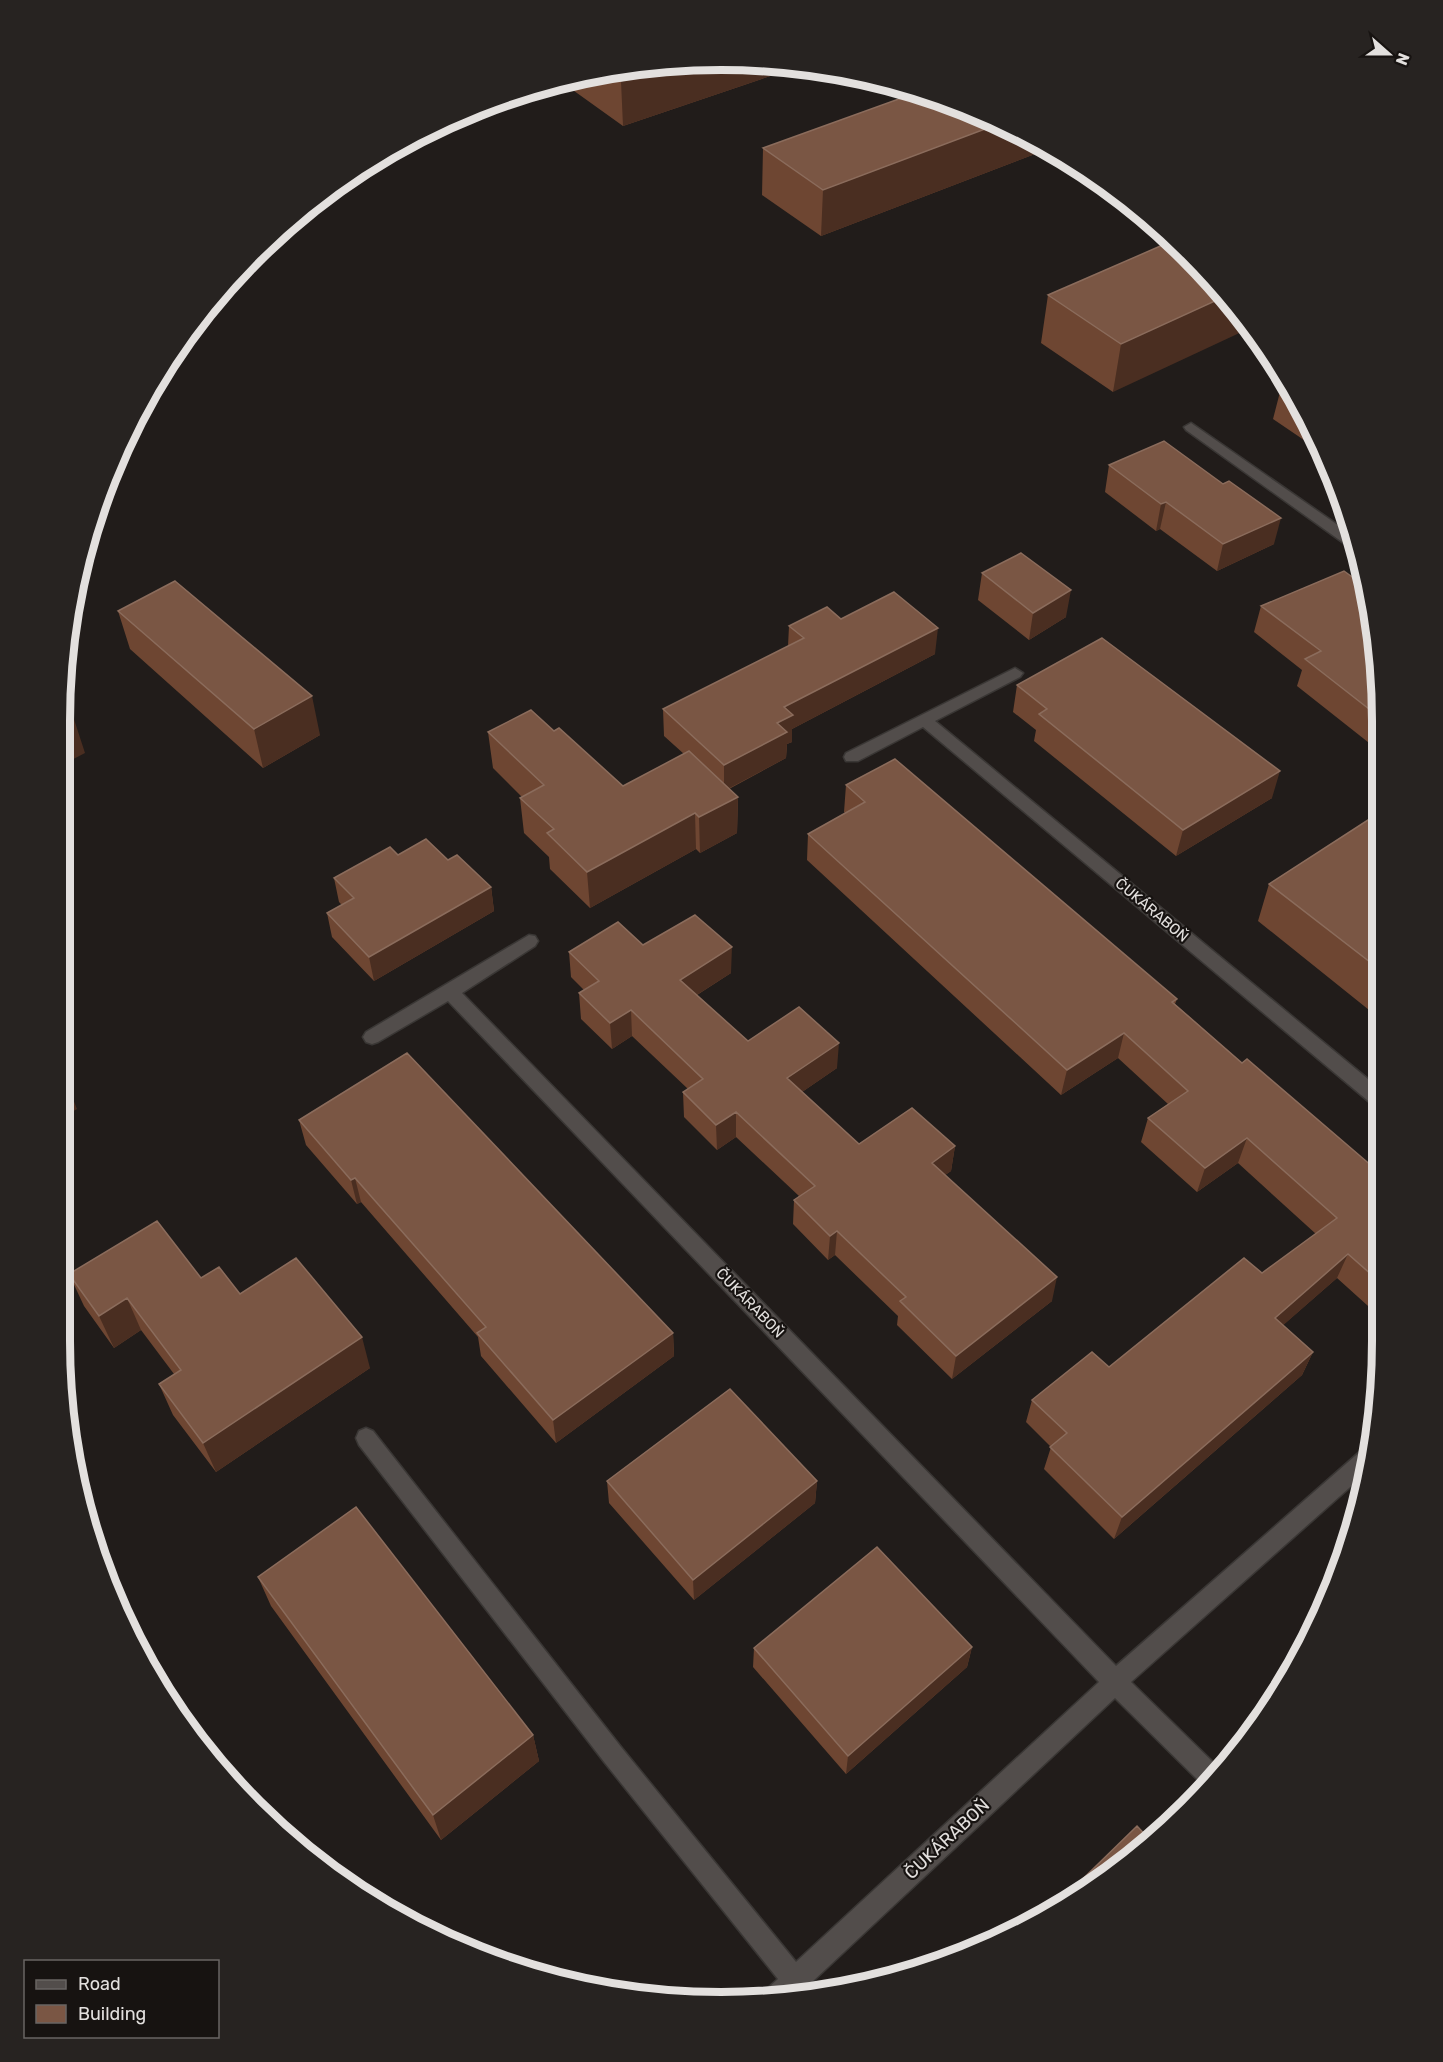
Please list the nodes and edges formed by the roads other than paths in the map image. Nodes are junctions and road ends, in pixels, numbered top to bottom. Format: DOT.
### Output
graph roads {
  1 [pos="1191,427"];
  2 [pos="1346,538"];
  3 [pos="1015,673"];
  4 [pos="924,720"];
  5 [pos="852,757"];
  6 [pos="529,941"];
  7 [pos="450,992"];
  8 [pos="372,1037"];
  9 [pos="1372,1093"];
  10 [pos="366,1438"];
  11 [pos="1361,1464"];
  12 [pos="1115,1682"];
  13 [pos="1208,1774"];
  14 [pos="803,1986"];
  15 [pos="800,1987"];
  1 -- 2 [label="street"];
  3 -- 4 [label="street"];
  4 -- 5 [label="street"];
  4 -- 9 [label="street, ČUKÁRABOŇ"];
  6 -- 7 [label="street"];
  7 -- 8 [label="street"];
  7 -- 12 [label="street, ČUKÁRABOŇ"];
  10 -- 15 [label="street"];
  11 -- 12 [label="street, ČUKÁRABOŇ"];
  12 -- 13 [label="street, ČUKÁRABOŇ"];
  12 -- 14 [label="street, ČUKÁRABOŇ"];
}
